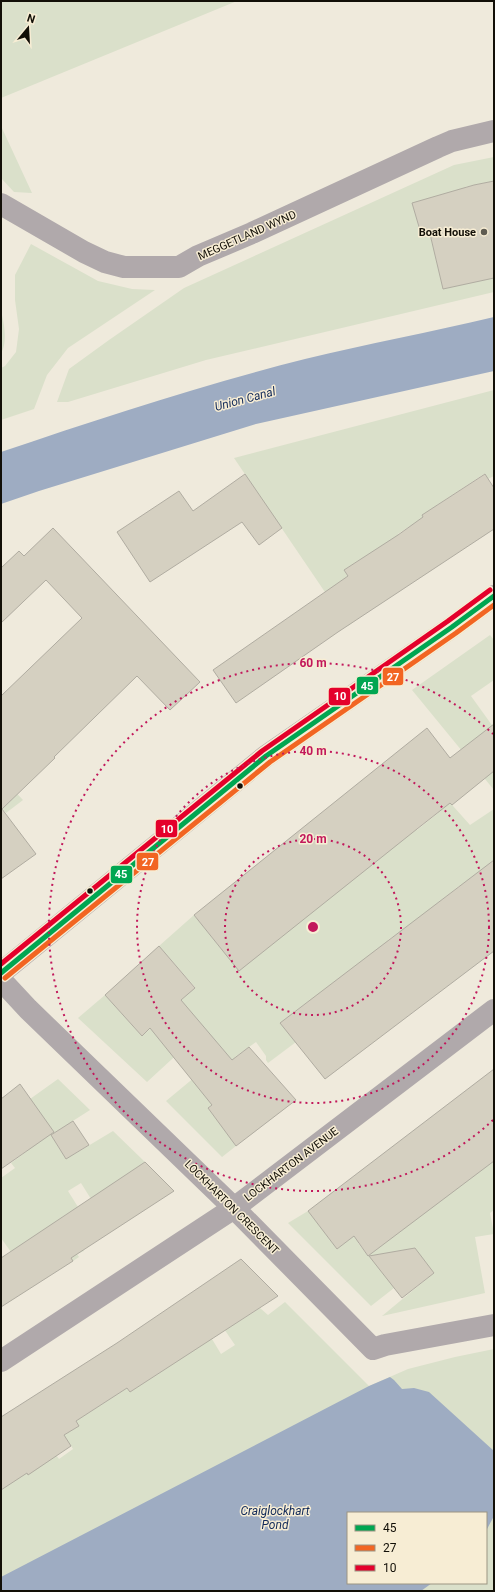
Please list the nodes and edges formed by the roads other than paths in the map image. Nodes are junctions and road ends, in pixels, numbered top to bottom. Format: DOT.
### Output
graph roads {
  1 [pos="494,131"];
  2 [pos="1,204"];
  3 [pos="494,596"];
  4 [pos="1,973"];
  5 [pos="1,980"];
  6 [pos="494,1010"];
  7 [pos="234,1208"];
  8 [pos="494,1324"];
  9 [pos="1,1361"];
  1 -- 2 [label="street, MEGGETLAND WYND"];
  3 -- 4 [label="street"];
  5 -- 7 [label="street, LOCKHARTON CRESCENT"];
  6 -- 7 [label="street, LOCKHARTON AVENUE"];
  7 -- 8 [label="street, LOCKHARTON CRESCENT"];
  7 -- 9 [label="street, LOCKHARTON AVENUE"];
}
